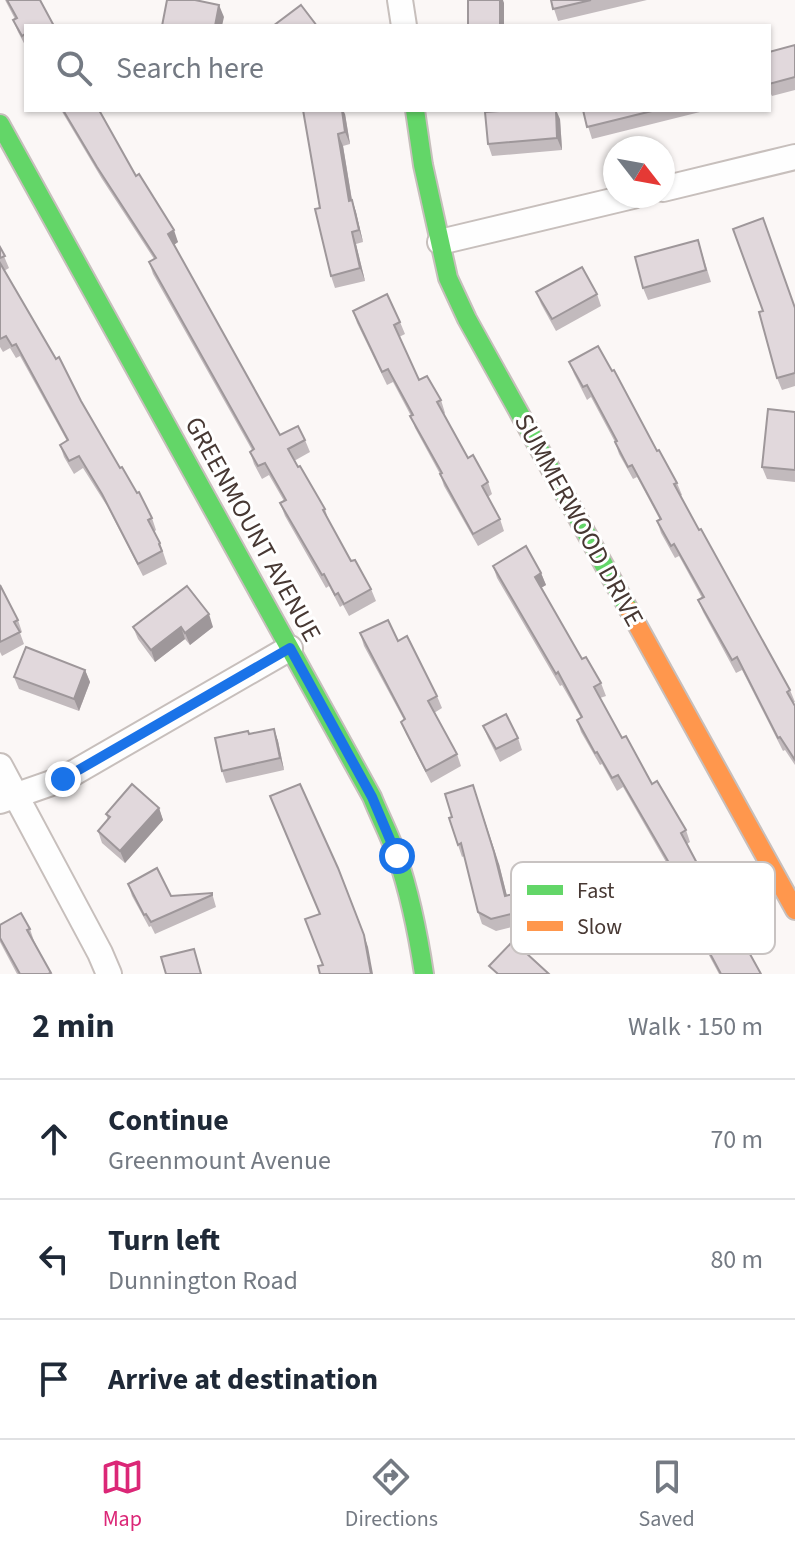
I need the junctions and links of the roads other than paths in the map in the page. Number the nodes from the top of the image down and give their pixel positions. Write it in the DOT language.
graph roads {
  1 [pos="400,0"];
  2 [pos="404,24"];
  3 [pos="415,112"];
  4 [pos="0,124"];
  5 [pos="795,157"];
  6 [pos="675,186"];
  7 [pos="603,203"];
  8 [pos="440,242"];
  9 [pos="290,648"];
  10 [pos="0,766"];
  11 [pos="8,799"];
  12 [pos="768,862"];
  13 [pos="775,874"];
  14 [pos="795,910"];
  15 [pos="109,974"];
  16 [pos="424,974"];
  1 -- 2 [label="street"];
  3 -- 8 [label="street, SUMMERWOOD DRIVE"];
  4 -- 9 [label="street, GREENMOUNT AVENUE"];
  5 -- 6 [label="street"];
  7 -- 8 [label="street"];
  8 -- 12 [label="street, SUMMERWOOD DRIVE"];
  9 -- 11 [label="street"];
  9 -- 16 [label="street, GREENMOUNT AVENUE"];
  10 -- 11 [label="street"];
  11 -- 15 [label="street"];
  13 -- 14 [label="street, SUMMERWOOD DRIVE"];
}
